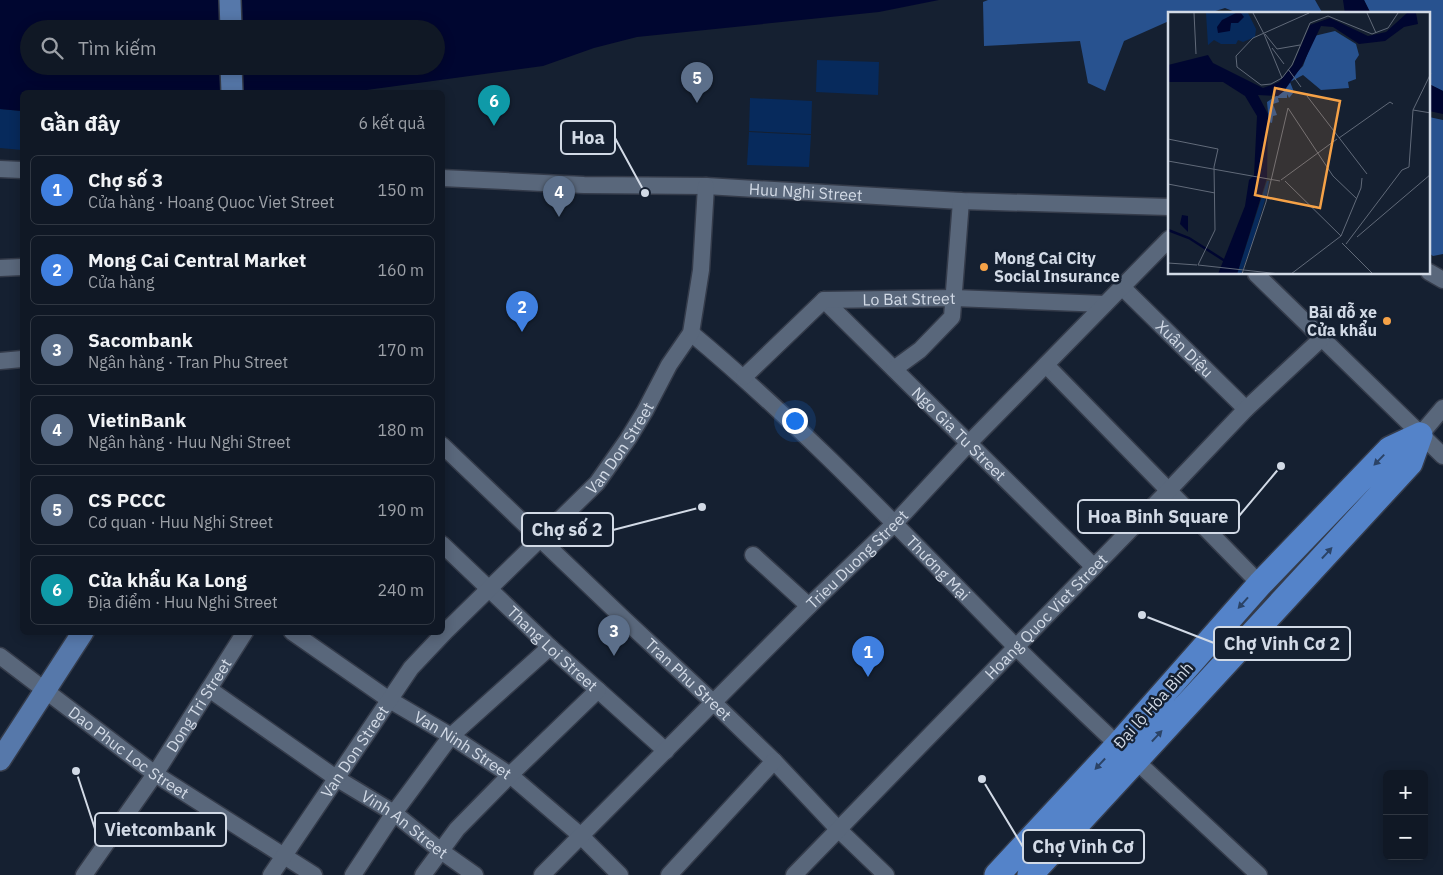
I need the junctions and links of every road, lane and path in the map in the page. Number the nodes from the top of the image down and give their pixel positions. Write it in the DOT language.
graph roads {
  1 [pos="230,0"];
  2 [pos="231,20"];
  3 [pos="231,75"];
  4 [pos="232,90"];
  5 [pos="0,169"];
  6 [pos="20,170"];
  7 [pos="445,178"];
  8 [pos="706,186"];
  9 [pos="961,201"];
  10 [pos="1168,207"];
  11 [pos="1168,240"];
  12 [pos="20,267"];
  13 [pos="0,268"];
  14 [pos="1430,273"];
  15 [pos="1257,275"];
  16 [pos="1443,280"];
  17 [pos="1122,287"];
  18 [pos="954,298"];
  19 [pos="824,300"];
  20 [pos="1105,304"];
  21 [pos="691,333"];
  22 [pos="1322,338"];
  23 [pos="20,359"];
  24 [pos="0,361"];
  25 [pos="1046,365"];
  26 [pos="894,369"];
  27 [pos="744,376"];
  28 [pos="1443,408"];
  29 [pos="1246,409"];
  30 [pos="1420,435"];
  31 [pos="969,443"];
  32 [pos="445,448"];
  33 [pos="1443,456"];
  34 [pos="1168,491"];
  35 [pos="895,523"];
  36 [pos="541,539"];
  37 [pos="445,547"];
  38 [pos="753,555"];
  39 [pos="1288,555"];
  40 [pos="1094,567"];
  41 [pos="1308,574"];
  42 [pos="1260,584"];
  43 [pos="488,588"];
  44 [pos="809,606"];
  45 [pos="445,629"];
  46 [pos="81,635"];
  47 [pos="243,635"];
  48 [pos="296,635"];
  49 [pos="440,635"];
  50 [pos="550,647"];
  51 [pos="1016,647"];
  52 [pos="0,656"];
  53 [pos="209,689"];
  54 [pos="598,690"];
  55 [pos="45,692"];
  56 [pos="388,699"];
  57 [pos="714,703"];
  58 [pos="451,736"];
  59 [pos="666,751"];
  60 [pos="1126,752"];
  61 [pos="0,760"];
  62 [pos="774,762"];
  63 [pos="155,774"];
  64 [pos="510,775"];
  65 [pos="336,778"];
  66 [pos="394,813"];
  67 [pos="838,829"];
  68 [pos="580,835"];
  69 [pos="441,851"];
  70 [pos="284,855"];
  71 [pos="84,875"];
  72 [pos="271,875"];
  73 [pos="314,875"];
  74 [pos="354,875"];
  75 [pos="423,875"];
  76 [pos="475,875"];
  77 [pos="542,875"];
  78 [pos="620,875"];
  79 [pos="669,875"];
  80 [pos="794,875"];
  81 [pos="886,875"];
  82 [pos="997,875"];
  83 [pos="1030,875"];
  84 [pos="1259,875"];
  1 -- 2 [label="main road"];
  3 -- 4 [label="main road"];
  5 -- 6 [label="street"];
  7 -- 8 [label="street, Huu Nghi Street"];
  8 -- 9 [label="street, Huu Nghi Street"];
  8 -- 21 [label="street, Van Don Street"];
  9 -- 10 [label="street, Huu Nghi Street"];
  9 -- 18 [label="street"];
  11 -- 17 [label="street, Trieu Duong Street"];
  12 -- 13 [label="street"];
  14 -- 16 [label="street"];
  15 -- 22 [label="street"];
  17 -- 20 [label="street, Trieu Duong Street"];
  17 -- 29 [label="street, Xuân Diệu"];
  18 -- 19 [label="street, Lo Bat Street"];
  18 -- 20 [label="street, Lo Bat Street"];
  18 -- 26 [label="street"];
  19 -- 26 [label="street, Ngo Gia Tu Street"];
  19 -- 27 [label="street"];
  20 -- 25 [label="street, Trieu Duong Street"];
  21 -- 27 [label="street, Thương Mại"];
  21 -- 36 [label="street, Van Don Street"];
  22 -- 29 [label="street, Hoang Quoc Viet Street"];
  22 -- 30 [label="street"];
  23 -- 24 [label="street"];
  25 -- 31 [label="street, Trieu Duong Street"];
  25 -- 34 [label="street"];
  26 -- 31 [label="street, Ngo Gia Tu Street"];
  27 -- 35 [label="street, Thương Mại"];
  28 -- 30 [label="street, Đại lộ Hòa Bình"];
  29 -- 34 [label="street, Hoang Quoc Viet Street"];
  30 -- 33 [label="street"];
  30 -- 39 [label="highway, Đại lộ Hòa Bình, one-way"];
  41 -- 30 [label="highway, Đại lộ Hòa Bình, one-way"];
  31 -- 35 [label="street, Trieu Duong Street"];
  31 -- 40 [label="street, Ngo Gia Tu Street"];
  32 -- 36 [label="street, Tran Phu Street"];
  34 -- 40 [label="street, Hoang Quoc Viet Street"];
  34 -- 42 [label="street"];
  35 -- 44 [label="street, Trieu Duong Street"];
  35 -- 51 [label="street, Thương Mại"];
  36 -- 43 [label="street, Van Don Street"];
  36 -- 57 [label="street, Tran Phu Street"];
  37 -- 43 [label="street, Thang Loi Street"];
  38 -- 44 [label="street"];
  39 -- 41 [label="highway"];
  39 -- 42 [label="highway, Đại lộ Hòa Bình"];
  40 -- 51 [label="street, Hoang Quoc Viet Street"];
  60 -- 41 [label="highway, Đại lộ Hòa Bình, one-way"];
  42 -- 60 [label="highway, Đại lộ Hòa Bình, one-way"];
  43 -- 45 [label="street, Van Don Street"];
  43 -- 50 [label="street, Thang Loi Street"];
  44 -- 57 [label="street, Trieu Duong Street"];
  46 -- 55 [label="main road"];
  47 -- 53 [label="street, Dong Tri Street"];
  48 -- 56 [label="street, Van Ninh Street"];
  49 -- 56 [label="street, Van Don Street"];
  50 -- 54 [label="street, Thang Loi Street"];
  50 -- 58 [label="street"];
  51 -- 60 [label="street, Thương Mại"];
  51 -- 67 [label="street, Hoang Quoc Viet Street"];
  52 -- 55 [label="street, Dao Phuc Loc Street"];
  53 -- 63 [label="street, Dong Tri Street"];
  53 -- 65 [label="street, Vinh An Street"];
  54 -- 59 [label="street, Thang Loi Street"];
  54 -- 64 [label="street"];
  55 -- 61 [label="main road"];
  55 -- 63 [label="street, Dao Phuc Loc Street"];
  56 -- 58 [label="street, Van Ninh Street"];
  56 -- 65 [label="street, Van Don Street"];
  57 -- 59 [label="street, Trieu Duong Street"];
  57 -- 62 [label="street, Tran Phu Street"];
  58 -- 64 [label="street, Van Ninh Street"];
  58 -- 66 [label="street"];
  59 -- 68 [label="street, Trieu Duong Street"];
  60 -- 82 [label="highway, Đại lộ Hòa Bình, one-way"];
  60 -- 83 [label="highway, Đại lộ Hòa Bình"];
  60 -- 84 [label="street, Thương Mại"];
  62 -- 67 [label="street, Tran Phu Street"];
  62 -- 79 [label="street"];
  63 -- 70 [label="street, Dao Phuc Loc Street"];
  63 -- 71 [label="street, Dong Tri Street"];
  64 -- 68 [label="street, Van Ninh Street"];
  64 -- 69 [label="street"];
  65 -- 66 [label="street, Vinh An Street"];
  65 -- 70 [label="street, Van Don Street"];
  66 -- 69 [label="street, Vinh An Street"];
  66 -- 74 [label="street"];
  67 -- 80 [label="street, Hoang Quoc Viet Street"];
  67 -- 81 [label="street, Tran Phu Street"];
  68 -- 77 [label="street, Trieu Duong Street"];
  68 -- 78 [label="street, Van Ninh Street"];
  69 -- 75 [label="street"];
  69 -- 76 [label="street, Vinh An Street"];
  70 -- 72 [label="street, Van Don Street"];
  70 -- 73 [label="street, Dao Phuc Loc Street"];
}
